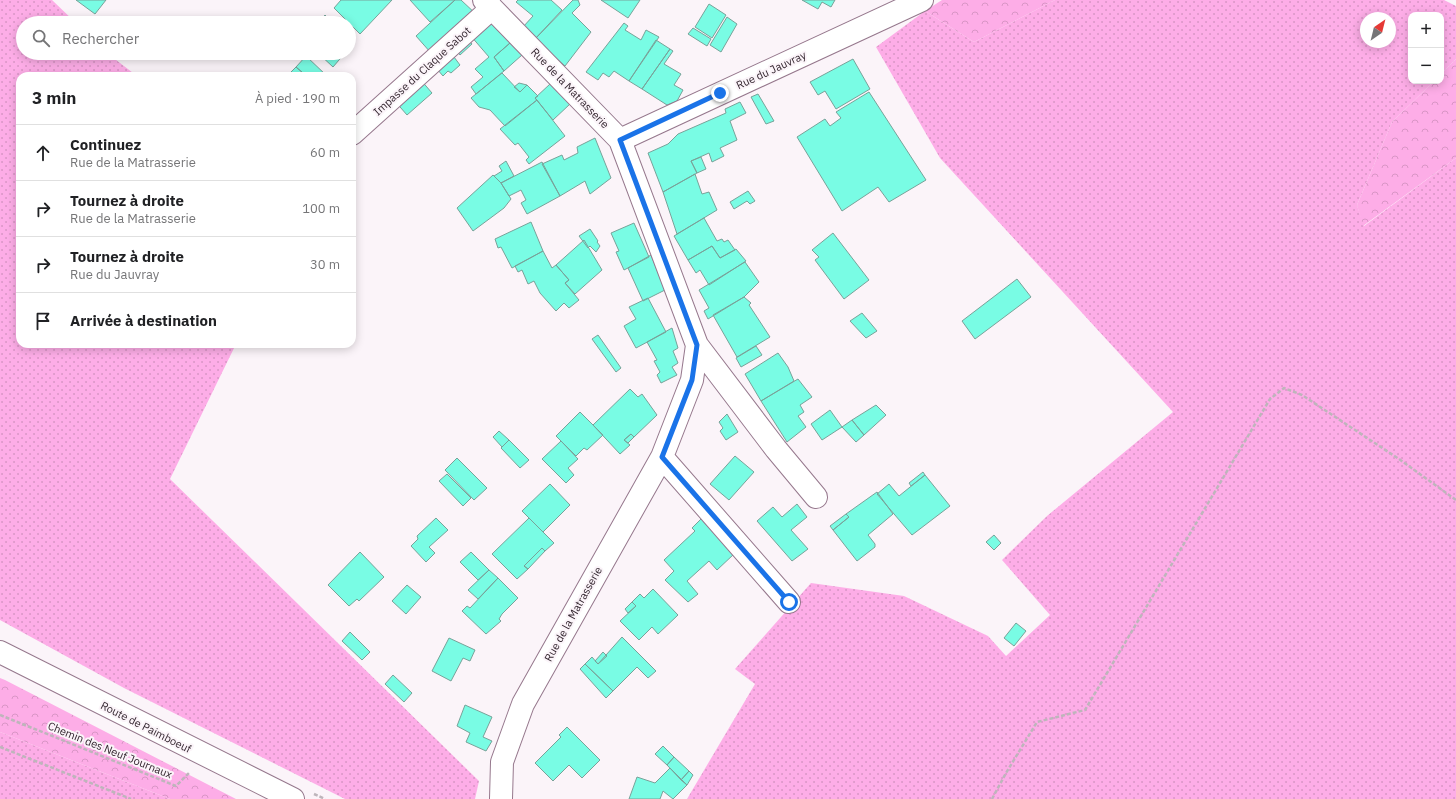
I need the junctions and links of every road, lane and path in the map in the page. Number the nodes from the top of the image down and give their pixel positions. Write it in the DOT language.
graph roads {
  1 [pos="922,0"];
  2 [pos="488,4"];
  3 [pos="356,130"];
  4 [pos="620,140"];
  5 [pos="697,345"];
  6 [pos="662,457"];
  7 [pos="816,497"];
  8 [pos="1456,500"];
  9 [pos="789,602"];
  10 [pos="0,652"];
  11 [pos="0,715"];
  12 [pos="0,747"];
  13 [pos="204,756"];
  14 [pos="501,776"];
  15 [pos="131,799"];
  16 [pos="293,799"];
  17 [pos="495,799"];
  18 [pos="501,799"];
  19 [pos="992,799"];
  1 -- 4 [label="street, Rue du Jauvray"];
  2 -- 3 [label="street, Impasse du Claque Sabot"];
  2 -- 4 [label="street, Rue de la Matrasserie"];
  4 -- 5 [label="street, Rue de la Matrasserie"];
  5 -- 6 [label="street, Rue de la Matrasserie"];
  5 -- 7 [label="street, Rue de la Matrasserie"];
  6 -- 9 [label="street"];
  6 -- 14 [label="street, Rue de la Matrasserie"];
  8 -- 19 [label="path"];
  10 -- 13 [label="street, Route de Paimboeuf"];
  11 -- 13 [label="path, Chemin des Neuf Journaux"];
  12 -- 15 [label="path"];
  13 -- 16 [label="street, Route de Paimboeuf"];
  14 -- 17 [label="street, Rue de la Matrasserie"];
  14 -- 18 [label="street, Rue de la Matrasserie"];
}
